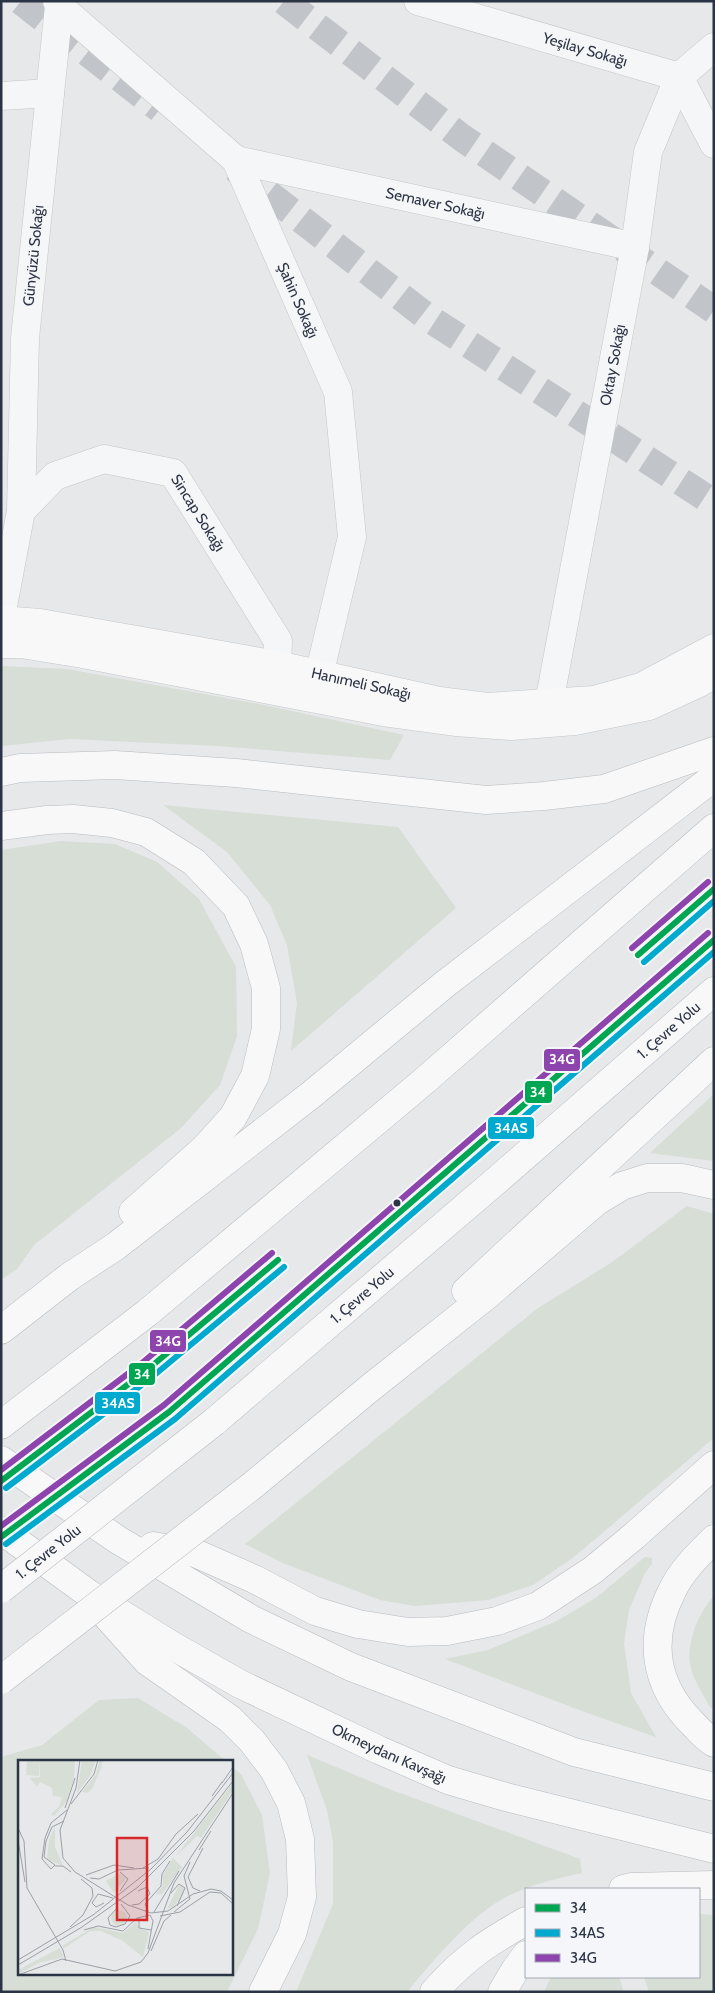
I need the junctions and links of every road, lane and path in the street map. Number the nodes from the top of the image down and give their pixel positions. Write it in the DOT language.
graph roads {
  1 [pos="418,1"];
  2 [pos="58,4"];
  3 [pos="714,47"];
  4 [pos="679,77"];
  5 [pos="50,93"];
  6 [pos="1,96"];
  7 [pos="714,144"];
  8 [pos="236,160"];
  9 [pos="635,247"];
  10 [pos="22,511"];
  11 [pos="1,619"];
  12 [pos="1,644"];
  13 [pos="714,648"];
  14 [pos="714,674"];
  15 [pos="319,675"];
  16 [pos="274,678"];
  17 [pos="549,713"];
  18 [pos="714,751"];
  19 [pos="1,772"];
  20 [pos="714,777"];
  21 [pos="1,826"];
  22 [pos="714,828"];
  23 [pos="714,991"];
  24 [pos="714,1061"];
  25 [pos="714,1185"];
  26 [pos="70,1277"];
  27 [pos="1,1330"];
  28 [pos="370,1388"];
  29 [pos="1,1425"];
  30 [pos="1,1460"];
  31 [pos="714,1465"];
  32 [pos="1,1530"];
  33 [pos="714,1539"];
  34 [pos="118,1540"];
  35 [pos="1,1588"];
  36 [pos="89,1594"];
  37 [pos="1,1680"];
  38 [pos="714,1743"];
  39 [pos="714,1787"];
  40 [pos="714,1849"];
  41 [pos="714,1885"];
  42 [pos="627,1888"];
  43 [pos="525,1922"];
  44 [pos="525,1956"];
  45 [pos="263,1992"];
  46 [pos="434,1992"];
  47 [pos="502,1992"];
  1 -- 4 [label="street, Yeşilay Sokağı"];
  2 -- 5 [label="street, Günyüzü Sokağı"];
  2 -- 8 [label="street, Şahin Sokağı"];
  3 -- 4 [label="street, Oktay Sokağı"];
  4 -- 7 [label="street"];
  4 -- 9 [label="street, Oktay Sokağı"];
  5 -- 6 [label="street"];
  5 -- 10 [label="street, Günyüzü Sokağı"];
  8 -- 9 [label="street, Semaver Sokağı"];
  8 -- 15 [label="street, Şahin Sokağı"];
  9 -- 17 [label="street, Oktay Sokağı"];
  10 -- 11 [label="street"];
  10 -- 16 [label="street, Sincap Sokağı"];
  11 -- 16 [label="main road, Hanımeli Sokağı"];
  12 -- 16 [label="main road, Hanımeli Sokağı"];
  13 -- 17 [label="main road, Hanımeli Sokağı"];
  14 -- 17 [label="main road, Hanımeli Sokağı"];
  15 -- 16 [label="main road, Hanımeli Sokağı"];
  15 -- 17 [label="main road, Hanımeli Sokağı"];
  16 -- 17 [label="main road, Hanımeli Sokağı"];
  18 -- 19 [label="main road"];
  20 -- 26 [label="main road"];
  21 -- 26 [label="main road"];
  22 -- 29 [label="main road"];
  23 -- 35 [label="main road, 1. Çevre Yolu, bridge"];
  24 -- 28 [label="main road"];
  25 -- 28 [label="main road"];
  26 -- 27 [label="main road"];
  28 -- 37 [label="main road, bridge"];
  30 -- 34 [label="main road"];
  31 -- 34 [label="main road"];
  32 -- 36 [label="main road"];
  33 -- 38 [label="main road"];
  34 -- 39 [label="main road"];
  36 -- 40 [label="main road, Okmeydanı Kavşağı"];
  36 -- 45 [label="main road"];
  41 -- 42 [label="main road"];
  43 -- 46 [label="main road"];
  44 -- 47 [label="main road"];
}
